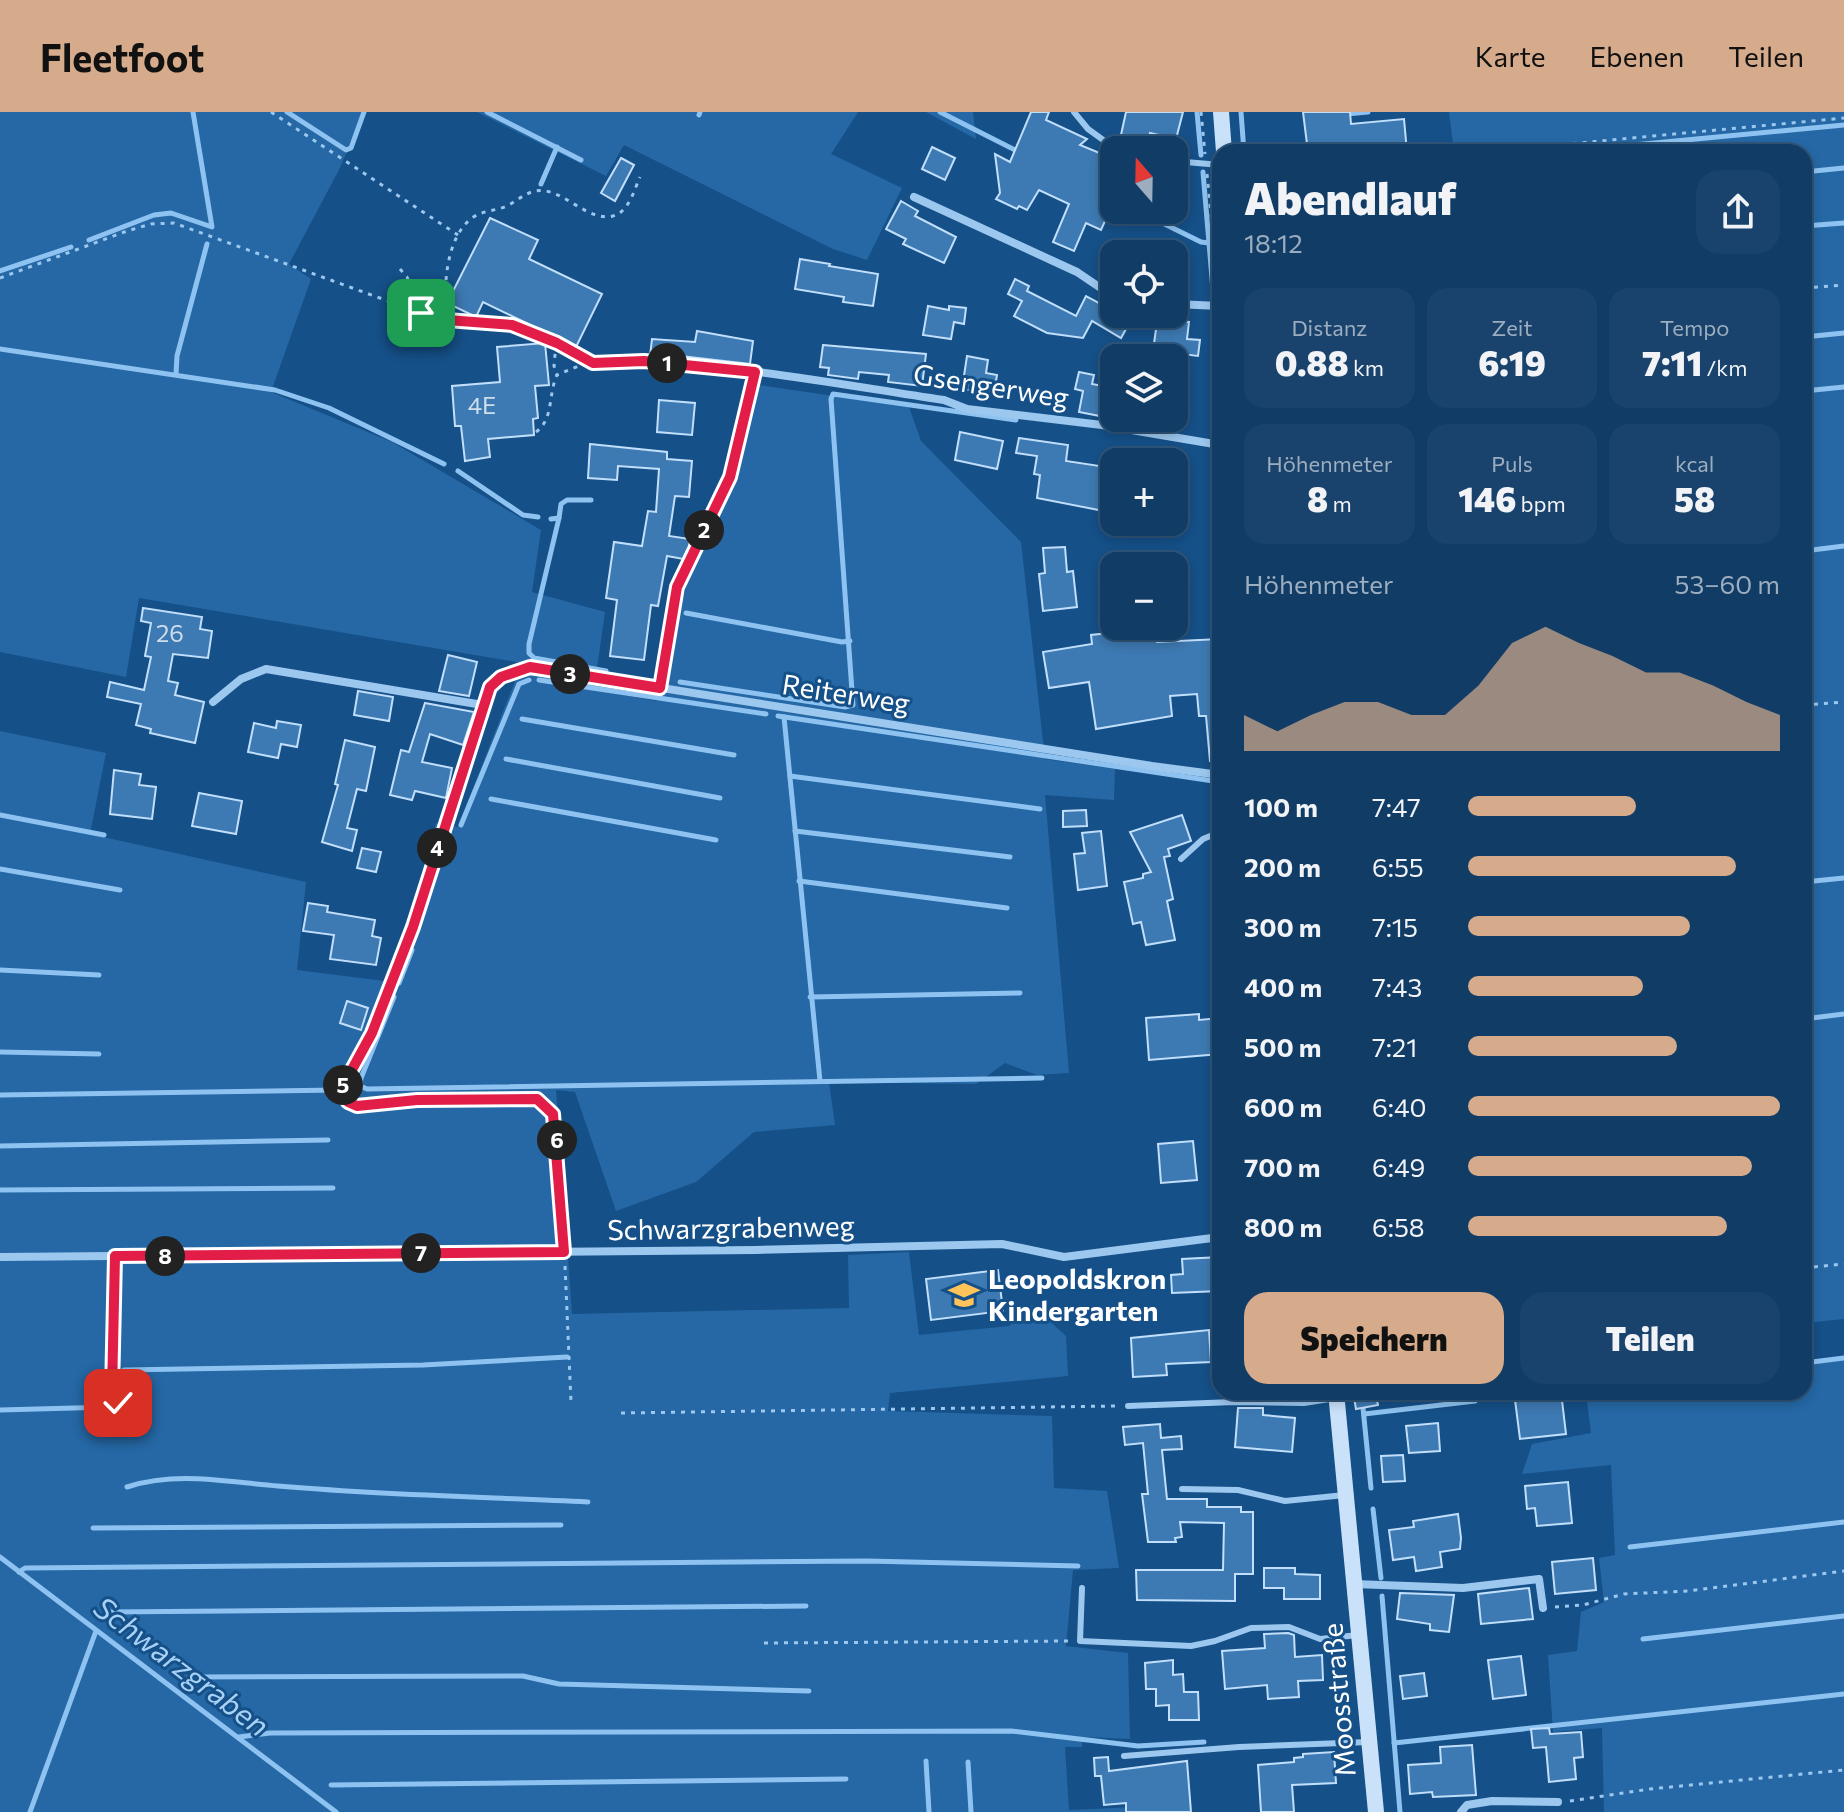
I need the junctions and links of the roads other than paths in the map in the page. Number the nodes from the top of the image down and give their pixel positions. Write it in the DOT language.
graph roads {
  1 [pos="1074,112"];
  2 [pos="1221,112"];
  3 [pos="1100,138"];
  4 [pos="1223,144"];
  5 [pos="1188,163"];
  6 [pos="1212,165"];
  7 [pos="914,197"];
  8 [pos="1100,288"];
  9 [pos="1188,304"];
  10 [pos="1212,304"];
  11 [pos="593,363"];
  12 [pos="755,372"];
  13 [pos="1212,444"];
  14 [pos="660,688"];
  15 [pos="213,702"];
  16 [pos="483,705"];
  17 [pos="1212,774"];
  18 [pos="1212,835"];
  19 [pos="1181,859"];
  20 [pos="413,927"];
  21 [pos="1212,1238"];
  22 [pos="0,1257"];
  23 [pos="1316,1400"];
  24 [pos="1336,1400"];
  25 [pos="1128,1406"];
  26 [pos="1182,1489"];
  27 [pos="1346,1495"];
  28 [pos="1354,1584"];
  29 [pos="1082,1588"];
  30 [pos="1543,1608"];
  31 [pos="1359,1635"];
  32 [pos="1369,1742"];
  33 [pos="1124,1756"];
  34 [pos="1558,1802"];
  35 [pos="1376,1812"];
  36 [pos="1461,1812"];
  1 -- 3 [label="lane"];
  2 -- 4 [label="street"];
  5 -- 6 [label="lane"];
  7 -- 8 [label="street"];
  9 -- 10 [label="street"];
  11 -- 12 [label="street, Gsengerweg"];
  12 -- 13 [label="street, Gsengerweg"];
  12 -- 14 [label="street"];
  14 -- 16 [label="street, Reiterweg"];
  14 -- 17 [label="street, Reiterweg"];
  15 -- 16 [label="street"];
  16 -- 20 [label="street, Reiterweg"];
  18 -- 19 [label="lane"];
  21 -- 22 [label="street, Schwarzgrabenweg"];
  23 -- 25 [label="lane"];
  24 -- 27 [label="street, Moosstraße"];
  26 -- 27 [label="lane"];
  27 -- 28 [label="street, Moosstraße"];
  28 -- 30 [label="street, Moosstraße"];
  28 -- 31 [label="street, Moosstraße"];
  29 -- 31 [label="lane"];
  31 -- 32 [label="street, Moosstraße"];
  32 -- 33 [label="lane"];
  32 -- 35 [label="street, Moosstraße"];
  34 -- 36 [label="street"];
}
